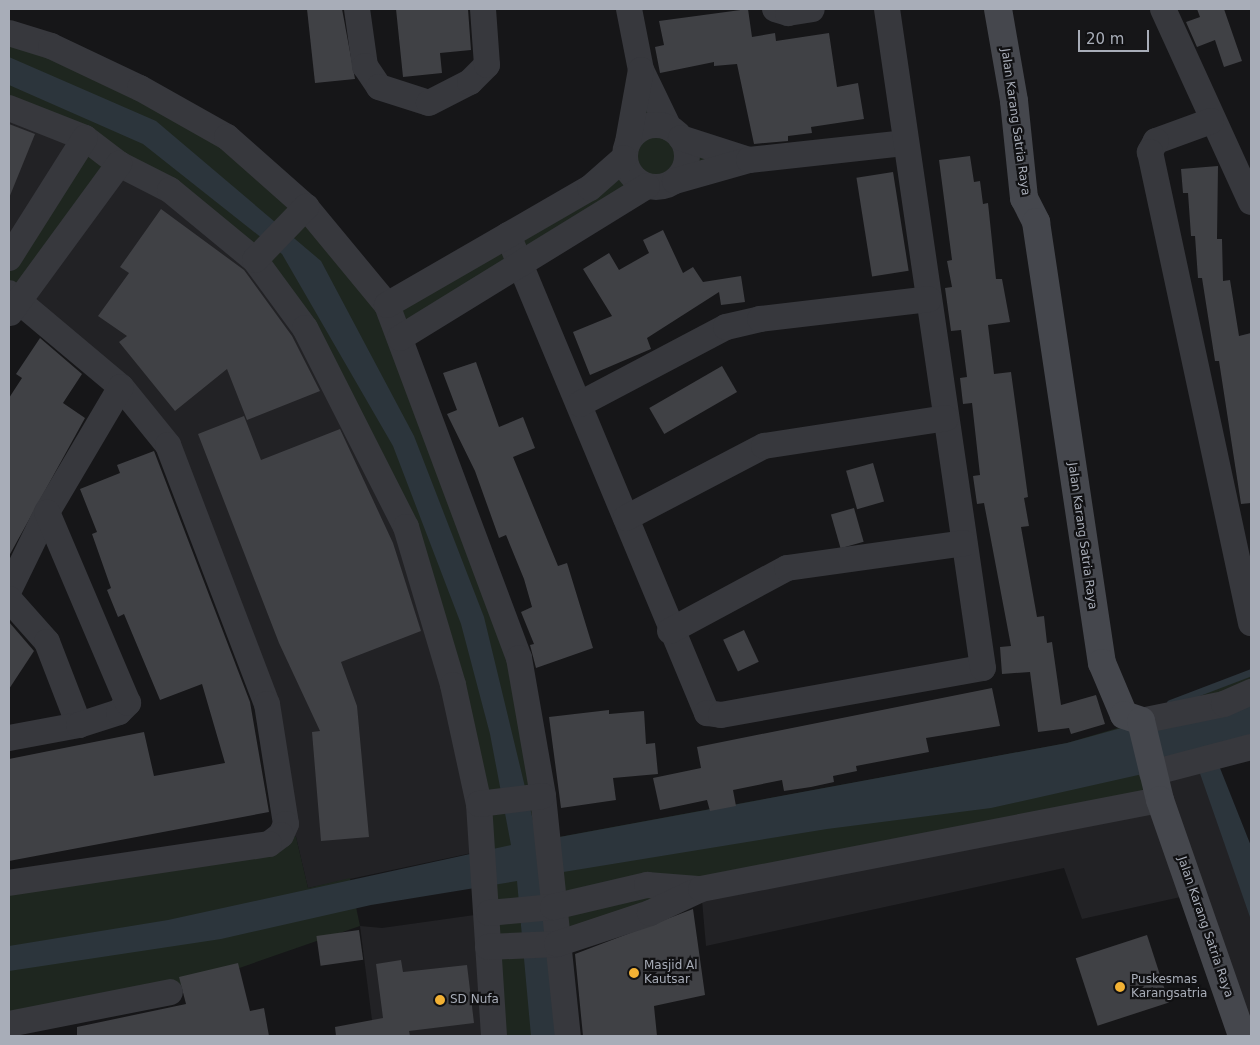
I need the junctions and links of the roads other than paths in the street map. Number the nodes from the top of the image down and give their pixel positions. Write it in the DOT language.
graph roads {
  1 [pos="357,9"];
  2 [pos="483,9"];
  3 [pos="629,9"];
  4 [pos="775,9"];
  5 [pos="812,9"];
  6 [pos="887,9"];
  7 [pos="998,9"];
  8 [pos="1163,9"];
  9 [pos="9,33"];
  10 [pos="641,70"];
  11 [pos="9,108"];
  12 [pos="1211,121"];
  13 [pos="675,133"];
  14 [pos="85,138"];
  15 [pos="906,143"];
  16 [pos="626,150"];
  17 [pos="749,160"];
  18 [pos="119,164"];
  19 [pos="674,181"];
  20 [pos="647,186"];
  21 [pos="1251,202"];
  22 [pos="298,216"];
  23 [pos="508,235"];
  24 [pos="259,254"];
  25 [pos="9,258"];
  26 [pos="520,267"];
  27 [pos="929,299"];
  28 [pos="12,302"];
  29 [pos="387,305"];
  30 [pos="400,338"];
  31 [pos="121,387"];
  32 [pos="580,404"];
  33 [pos="946,418"];
  34 [pos="47,512"];
  35 [pos="626,518"];
  36 [pos="964,544"];
  37 [pos="1248,582"];
  38 [pos="9,590"];
  39 [pos="9,599"];
  40 [pos="1251,623"];
  41 [pos="670,631"];
  42 [pos="1251,692"];
  43 [pos="1140,721"];
  44 [pos="79,725"];
  45 [pos="9,738"];
  46 [pos="1251,747"];
  47 [pos="1152,773"];
  48 [pos="537,796"];
  49 [pos="1160,800"];
  50 [pos="479,804"];
  51 [pos="9,883"];
  52 [pos="700,889"];
  53 [pos="547,908"];
  54 [pos="499,913"];
  55 [pos="552,944"];
  56 [pos="499,947"];
  57 [pos="170,992"];
  58 [pos="9,1024"];
  59 [pos="494,1036"];
  60 [pos="568,1036"];
  61 [pos="1242,1036"];
  1 -- 2 [label="street"];
  3 -- 10 [label="street"];
  4 -- 5 [label="street"];
  6 -- 15 [label="street"];
  7 -- 43 [label="street, Jalan Karang Satria Raya"];
  8 -- 12 [label="street"];
  9 -- 22 [label="street"];
  10 -- 13 [label="street"];
  10 -- 16 [label="street"];
  11 -- 14 [label="street"];
  12 -- 21 [label="street"];
  12 -- 37 [label="street"];
  13 -- 16 [label="street"];
  13 -- 17 [label="street"];
  13 -- 19 [label="street"];
  14 -- 18 [label="street"];
  14 -- 25 [label="street"];
  15 -- 17 [label="street"];
  15 -- 27 [label="street"];
  16 -- 20 [label="street"];
  16 -- 23 [label="street"];
  17 -- 19 [label="street"];
  18 -- 24 [label="street"];
  18 -- 28 [label="street"];
  19 -- 20 [label="street"];
  20 -- 26 [label="street"];
  22 -- 24 [label="street"];
  22 -- 29 [label="street"];
  23 -- 26 [label="street"];
  23 -- 29 [label="street"];
  24 -- 50 [label="street"];
  26 -- 30 [label="street"];
  26 -- 32 [label="street"];
  27 -- 32 [label="street"];
  27 -- 33 [label="street"];
  28 -- 31 [label="street"];
  29 -- 30 [label="street"];
  30 -- 48 [label="street"];
  31 -- 34 [label="street"];
  31 -- 51 [label="street"];
  32 -- 35 [label="street"];
  33 -- 35 [label="street"];
  33 -- 36 [label="street"];
  34 -- 38 [label="street"];
  34 -- 44 [label="street"];
  35 -- 41 [label="street"];
  36 -- 41 [label="street"];
  36 -- 41 [label="street"];
  37 -- 40 [label="street"];
  39 -- 44 [label="street"];
  42 -- 43 [label="street"];
  43 -- 47 [label="street, Jalan Karang Satria Raya"];
  44 -- 45 [label="street"];
  46 -- 47 [label="street"];
  47 -- 49 [label="street, Jalan Karang Satria Raya"];
  48 -- 50 [label="street"];
  48 -- 53 [label="street"];
  49 -- 52 [label="street"];
  49 -- 61 [label="street, Jalan Karang Satria Raya"];
  50 -- 54 [label="street"];
  52 -- 53 [label="street"];
  52 -- 55 [label="street"];
  53 -- 54 [label="street"];
  53 -- 55 [label="street"];
  54 -- 56 [label="street"];
  55 -- 56 [label="street"];
  55 -- 60 [label="street"];
  56 -- 59 [label="street"];
  57 -- 58 [label="street"];
}
